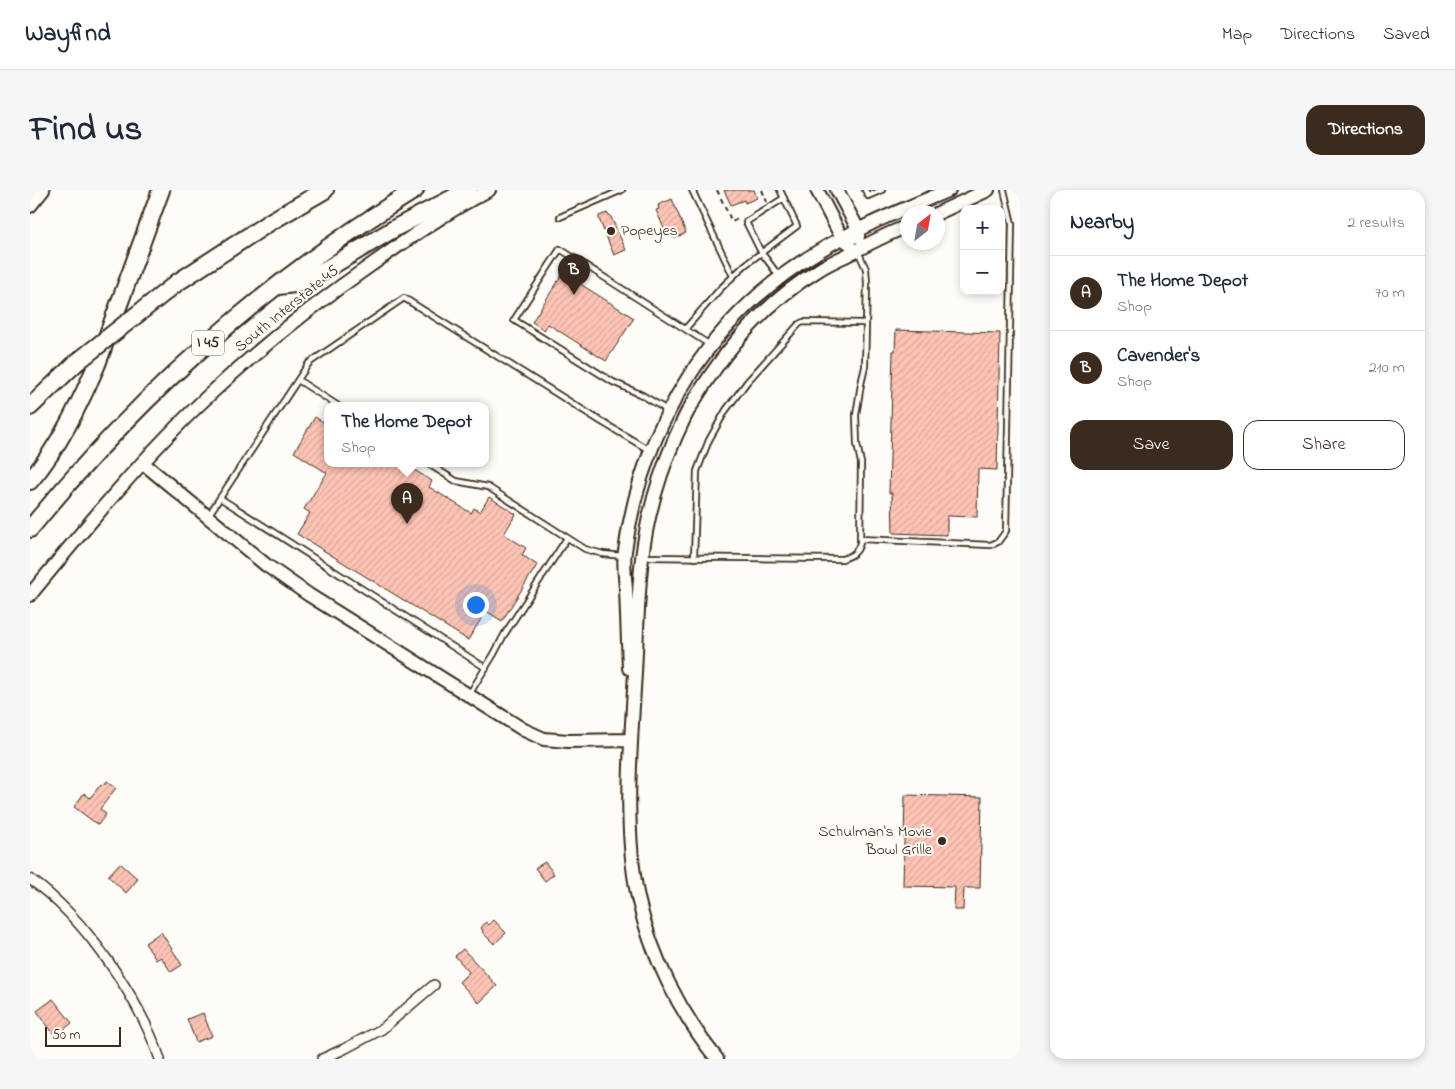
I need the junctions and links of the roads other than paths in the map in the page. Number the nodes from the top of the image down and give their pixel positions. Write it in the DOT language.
graph roads {
  1 [pos="43,190"];
  2 [pos="161,190"];
  3 [pos="325,190"];
  4 [pos="415,190"];
  5 [pos="468,190"];
  6 [pos="489,190"];
  7 [pos="622,190"];
  8 [pos="692,190"];
  9 [pos="780,190"];
  10 [pos="817,190"];
  11 [pos="838,190"];
  12 [pos="865,190"];
  13 [pos="882,190"];
  14 [pos="988,190"];
  15 [pos="1004,190"];
  16 [pos="945,191"];
  17 [pos="784,198"];
  18 [pos="30,206"];
  19 [pos="945,210"];
  20 [pos="560,217"];
  21 [pos="858,229"];
  22 [pos="900,229"];
  23 [pos="842,238"];
  24 [pos="858,250"];
  25 [pos="761,252"];
  26 [pos="733,276"];
  27 [pos="780,277"];
  28 [pos="276,287"];
  29 [pos="866,323"];
  30 [pos="686,328"];
  31 [pos="711,346"];
  32 [pos="724,357"];
  33 [pos="298,380"];
  34 [pos="332,402"];
  35 [pos="30,407"];
  36 [pos="669,411"];
  37 [pos="650,451"];
  38 [pos="143,462"];
  39 [pos="433,467"];
  40 [pos="30,482"];
  41 [pos="220,498"];
  42 [pos="207,517"];
  43 [pos="30,529"];
  44 [pos="567,538"];
  45 [pos="861,539"];
  46 [pos="624,557"];
  47 [pos="642,557"];
  48 [pos="694,558"];
  49 [pos="30,595"];
  50 [pos="486,668"];
  51 [pos="469,696"];
  52 [pos="631,740"];
  53 [pos="30,879"];
  54 [pos="434,985"];
  55 [pos="160,1059"];
  56 [pos="322,1059"];
  57 [pos="717,1059"];
  1 -- 18 [label="street"];
  2 -- 40 [label="highway"];
  3 -- 35 [label="highway, bridge"];
  4 -- 28 [label="highway, I 45"];
  5 -- 28 [label="highway"];
  6 -- 38 [label="street, South Interstate 45"];
  7 -- 20 [label="lane"];
  8 -- 26 [label="lane"];
  9 -- 17 [label="lane"];
  10 -- 23 [label="street"];
  11 -- 21 [label="street"];
  12 -- 13 [label="lane"];
  14 -- 19 [label="street"];
  15 -- 45 [label="lane"];
  16 -- 21 [label="street"];
  17 -- 25 [label="lane"];
  17 -- 25 [label="lane"];
  21 -- 23 [label="street"];
  21 -- 24 [label="street"];
  22 -- 24 [label="street"];
  23 -- 24 [label="street"];
  23 -- 27 [label="street"];
  24 -- 29 [label="lane"];
  24 -- 32 [label="street"];
  25 -- 26 [label="lane"];
  25 -- 27 [label="lane"];
  26 -- 30 [label="lane"];
  27 -- 31 [label="street"];
  28 -- 43 [label="highway, I 45"];
  29 -- 45 [label="lane"];
  29 -- 48 [label="lane"];
  30 -- 31 [label="lane"];
  30 -- 36 [label="lane"];
  31 -- 32 [label="street"];
  31 -- 36 [label="street"];
  32 -- 47 [label="street"];
  33 -- 34 [label="lane"];
  33 -- 37 [label="lane"];
  33 -- 41 [label="lane"];
  36 -- 37 [label="street"];
  37 -- 46 [label="street"];
  38 -- 42 [label="street"];
  38 -- 49 [label="street, South Interstate 45"];
  39 -- 44 [label="lane"];
  41 -- 42 [label="lane"];
  41 -- 50 [label="lane"];
  42 -- 51 [label="street"];
  44 -- 46 [label="lane"];
  44 -- 50 [label="lane"];
  45 -- 48 [label="lane"];
  46 -- 47 [label="street"];
  46 -- 52 [label="street"];
  47 -- 48 [label="lane"];
  47 -- 52 [label="street"];
  50 -- 51 [label="lane"];
  51 -- 52 [label="street"];
  52 -- 57 [label="street"];
  53 -- 55 [label="street"];
  54 -- 56 [label="street"];
}
